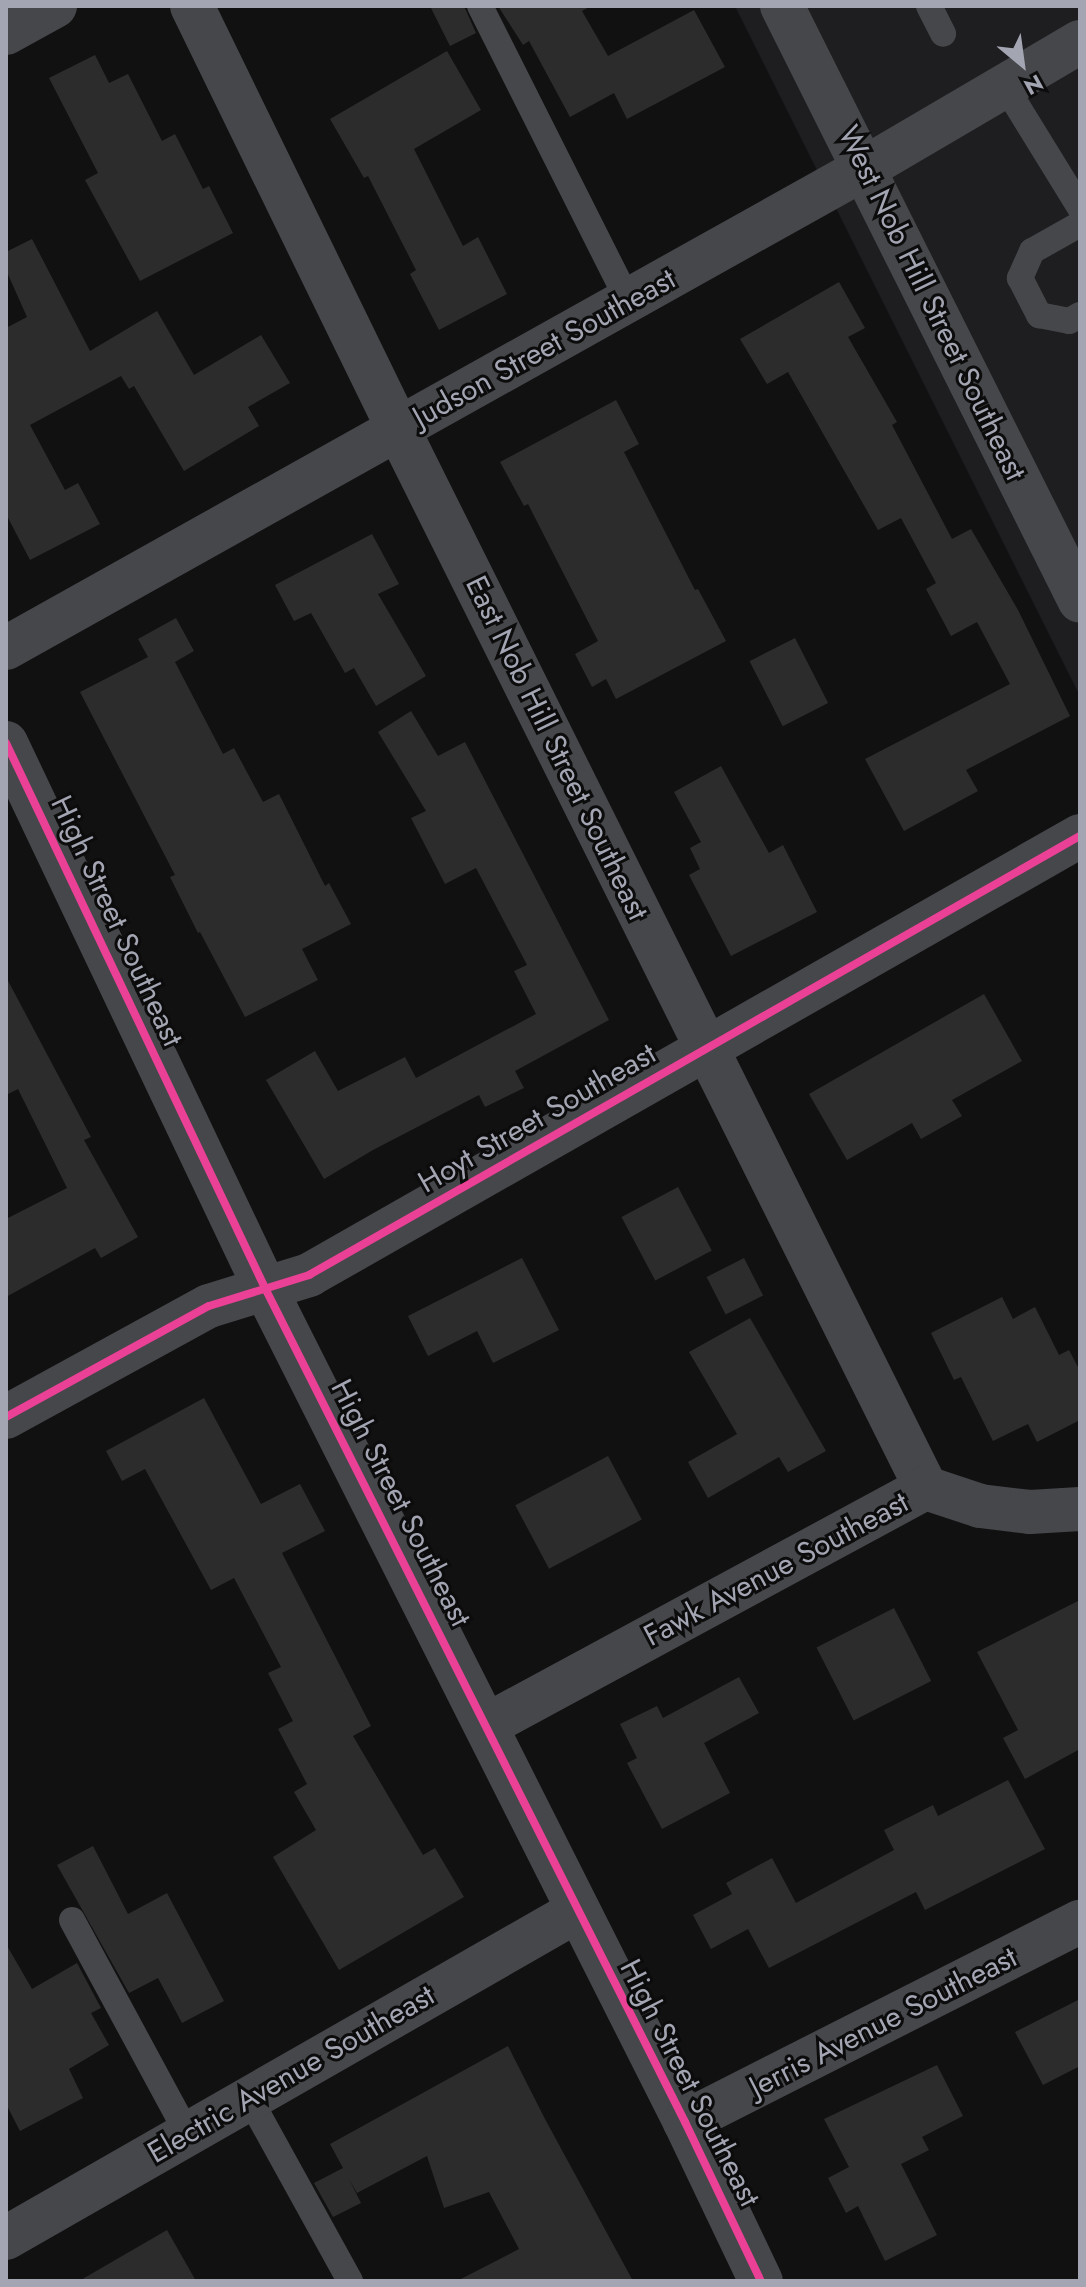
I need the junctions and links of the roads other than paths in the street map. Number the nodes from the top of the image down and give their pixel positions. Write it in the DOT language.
graph roads {
  1 [pos="55,6"];
  2 [pos="192,6"];
  3 [pos="480,6"];
  4 [pos="782,6"];
  5 [pos="929,6"];
  6 [pos="6,33"];
  7 [pos="943,34"];
  8 [pos="1080,42"];
  9 [pos="1005,86"];
  10 [pos="865,168"];
  11 [pos="1080,208"];
  12 [pos="1080,224"];
  13 [pos="628,300"];
  14 [pos="1080,315"];
  15 [pos="398,429"];
  16 [pos="1080,601"];
  17 [pos="6,648"];
  18 [pos="6,743"];
  19 [pos="1080,836"];
  20 [pos="706,1050"];
  21 [pos="266,1290"];
  22 [pos="6,1417"];
  23 [pos="926,1488"];
  24 [pos="1080,1509"];
  25 [pos="487,1725"];
  26 [pos="577,1911"];
  27 [pos="72,1920"];
  28 [pos="1080,1922"];
  29 [pos="248,2096"];
  30 [pos="685,2122"];
  31 [pos="187,2133"];
  32 [pos="6,2238"];
  33 [pos="350,2281"];
  34 [pos="761,2281"];
  1 -- 6 [label="street"];
  2 -- 15 [label="street, East Nob Hill Street Southeast"];
  3 -- 13 [label="lane"];
  4 -- 10 [label="street, West Nob Hill Street Southeast"];
  5 -- 7 [label="lane"];
  8 -- 9 [label="street, Judson Street Southeast"];
  9 -- 10 [label="street, Judson Street Southeast"];
  9 -- 11 [label="lane"];
  10 -- 13 [label="street, Judson Street Southeast"];
  10 -- 16 [label="street, West Nob Hill Street Southeast"];
  12 -- 14 [label="lane"];
  13 -- 15 [label="street, Judson Street Southeast"];
  15 -- 17 [label="street, Judson Street Southeast"];
  15 -- 20 [label="street, East Nob Hill Street Southeast"];
  18 -- 21 [label="street, High Street Southeast"];
  19 -- 20 [label="street, Hoyt Street Southeast"];
  20 -- 21 [label="street, Hoyt Street Southeast"];
  20 -- 23 [label="street, East Nob Hill Street Southeast"];
  21 -- 22 [label="street, Hoyt Street Southeast"];
  21 -- 25 [label="street, High Street Southeast"];
  23 -- 24 [label="street, Fawk Avenue Southeast"];
  23 -- 25 [label="street, Fawk Avenue Southeast"];
  25 -- 26 [label="street, High Street Southeast"];
  26 -- 29 [label="street, Electric Avenue Southeast"];
  26 -- 30 [label="street, High Street Southeast"];
  27 -- 31 [label="lane"];
  28 -- 30 [label="street, Jerris Avenue Southeast"];
  29 -- 31 [label="street, Electric Avenue Southeast"];
  29 -- 33 [label="lane"];
  30 -- 34 [label="street, High Street Southeast"];
  31 -- 32 [label="street, Electric Avenue Southeast"];
}
